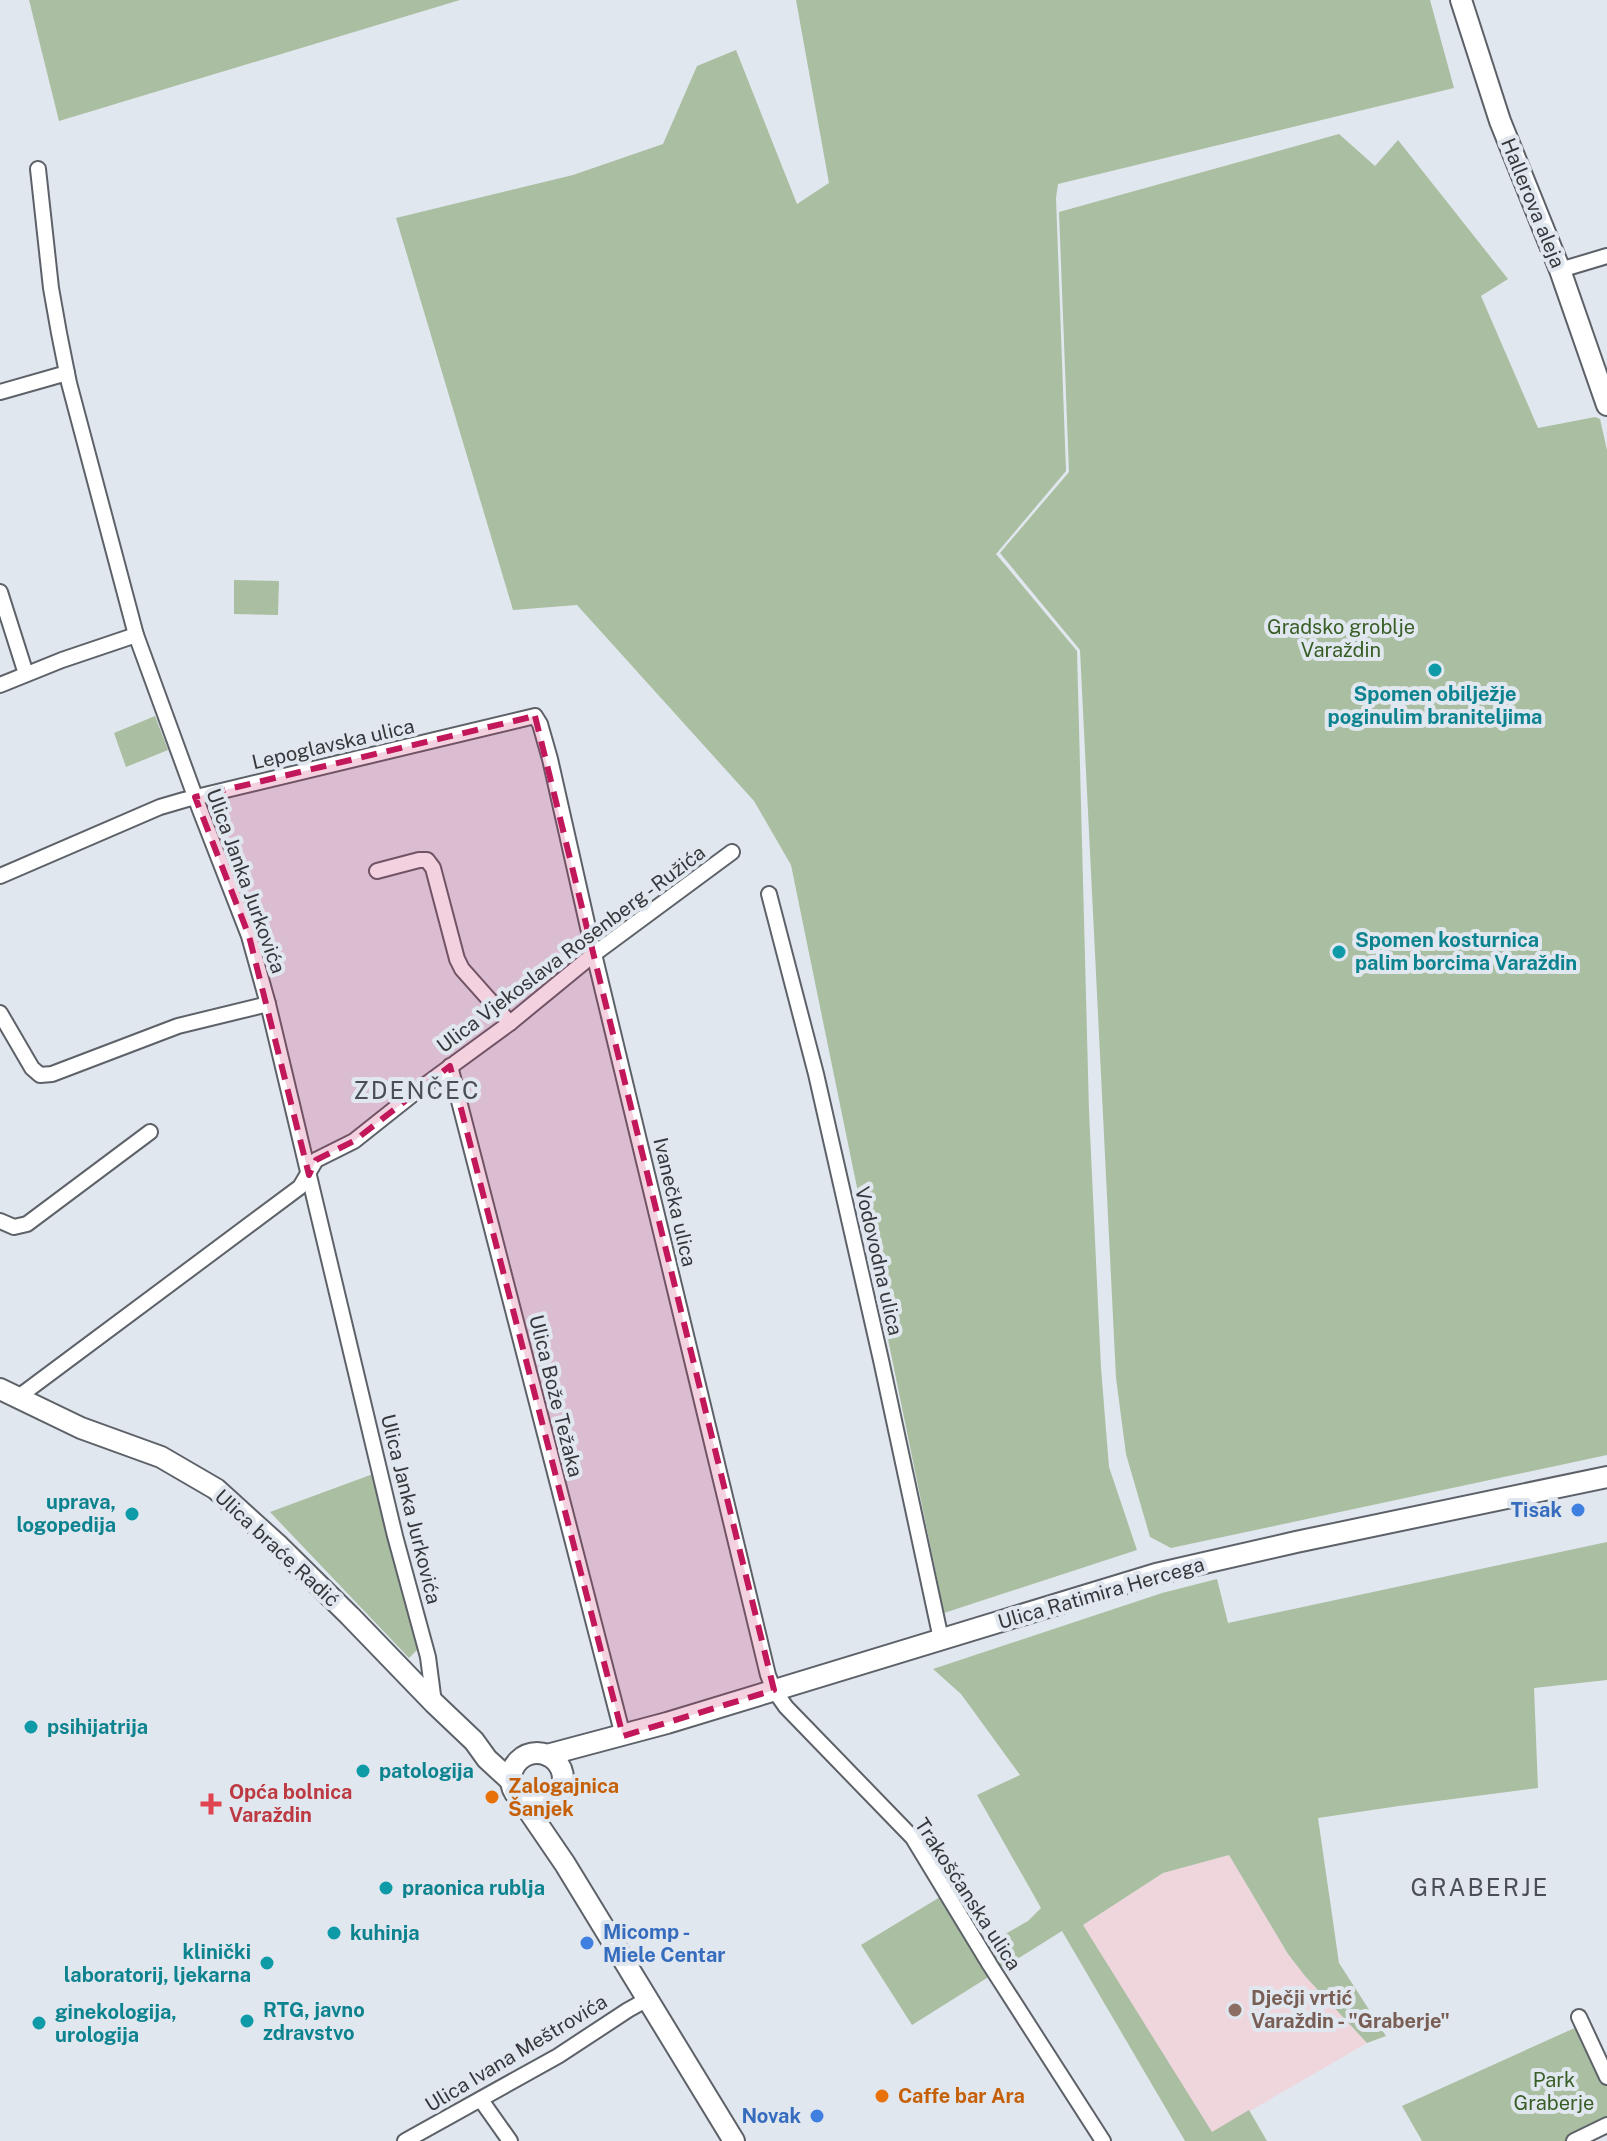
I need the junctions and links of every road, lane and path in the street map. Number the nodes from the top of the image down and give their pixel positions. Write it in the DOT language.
graph roads {
  1 [pos="1461,0"];
  2 [pos="38,169"];
  3 [pos="1607,256"];
  4 [pos="1560,270"];
  5 [pos="67,373"];
  6 [pos="0,392"];
  7 [pos="1607,405"];
  8 [pos="0,592"];
  9 [pos="136,635"];
  10 [pos="26,674"];
  11 [pos="0,685"];
  12 [pos="540,724"];
  13 [pos="195,797"];
  14 [pos="732,852"];
  15 [pos="377,871"];
  16 [pos="0,876"];
  17 [pos="769,894"];
  18 [pos="594,954"];
  19 [pos="268,1004"];
  20 [pos="0,1013"];
  21 [pos="510,1023"];
  22 [pos="450,1066"];
  23 [pos="150,1132"];
  24 [pos="309,1175"];
  25 [pos="0,1221"];
  26 [pos="6,1399"];
  27 [pos="1607,1477"];
  28 [pos="941,1639"];
  29 [pos="774,1690"];
  30 [pos="434,1703"];
  31 [pos="613,1738"];
  32 [pos="474,1741"];
  33 [pos="526,1755"];
  34 [pos="547,1755"];
  35 [pos="511,1781"];
  36 [pos="561,1790"];
  37 [pos="522,1801"];
  38 [pos="565,1864"];
  39 [pos="646,2000"];
  40 [pos="1579,2017"];
  41 [pos="1607,2077"];
  42 [pos="481,2100"];
  43 [pos="1607,2125"];
  44 [pos="405,2141"];
  45 [pos="510,2141"];
  46 [pos="734,2141"];
  47 [pos="1103,2141"];
  48 [pos="1574,2141"];
  1 -- 4 [label="main road, Hallerova aleja"];
  2 -- 5 [label="street, Ulica Janka Jurkovića"];
  3 -- 4 [label="street"];
  4 -- 7 [label="main road, Hallerova aleja"];
  5 -- 6 [label="street"];
  5 -- 9 [label="street, Ulica Janka Jurkovića"];
  8 -- 10 [label="street"];
  9 -- 10 [label="street"];
  9 -- 13 [label="street, Ulica Janka Jurkovića"];
  10 -- 11 [label="street"];
  12 -- 13 [label="street, Lepoglavska ulica"];
  12 -- 18 [label="street, Ivanečka ulica"];
  13 -- 16 [label="street, Lepoglavska ulica"];
  13 -- 19 [label="street, Ulica Janka Jurkovića"];
  14 -- 18 [label="street, Ulica Vjekoslava Rosenberg - Ružića"];
  15 -- 21 [label="street"];
  17 -- 28 [label="street, Vodovodna ulica"];
  18 -- 21 [label="street, Ulica Vjekoslava Rosenberg - Ružića"];
  18 -- 29 [label="street, Ivanečka ulica"];
  19 -- 20 [label="street"];
  19 -- 24 [label="street, Ulica Janka Jurkovića"];
  21 -- 22 [label="street, Ulica Vjekoslava Rosenberg - Ružića"];
  22 -- 24 [label="street, Ulica Vjekoslava Rosenberg - Ružića"];
  22 -- 31 [label="street, Ulica Bože Težaka"];
  23 -- 25 [label="street"];
  24 -- 26 [label="street, Ulica Vjekoslava Rosenberg - Ružića"];
  24 -- 30 [label="street, Ulica Janka Jurkovića"];
  26 -- 30 [label="main road, Ulica braće Radić"];
  27 -- 28 [label="main road, Ulica Ratimira Hercega"];
  28 -- 29 [label="main road, Ulica Ratimira Hercega"];
  29 -- 31 [label="main road, Ulica Ratimira Hercega"];
  29 -- 47 [label="street, Trakošćanska ulica"];
  30 -- 32 [label="main road, Ulica braće Radić"];
  31 -- 34 [label="main road, Ulica Ratimira Hercega"];
  31 -- 36 [label="main road, Ulica Ratimira Hercega"];
  32 -- 33 [label="main road, Ulica braće Radić"];
  32 -- 35 [label="main road, Ulica braće Radić"];
  33 -- 34 [label="main road"];
  33 -- 35 [label="main road"];
  34 -- 36 [label="main road"];
  35 -- 37 [label="main road"];
  36 -- 37 [label="main road"];
  36 -- 38 [label="main road"];
  37 -- 38 [label="main road"];
  38 -- 39 [label="main road"];
  39 -- 42 [label="street, Ulica Ivana Meštrovića"];
  39 -- 46 [label="main road"];
  40 -- 41 [label="street"];
  42 -- 44 [label="street, Ulica Ivana Meštrovića"];
  42 -- 45 [label="street"];
  43 -- 48 [label="street"];
}
